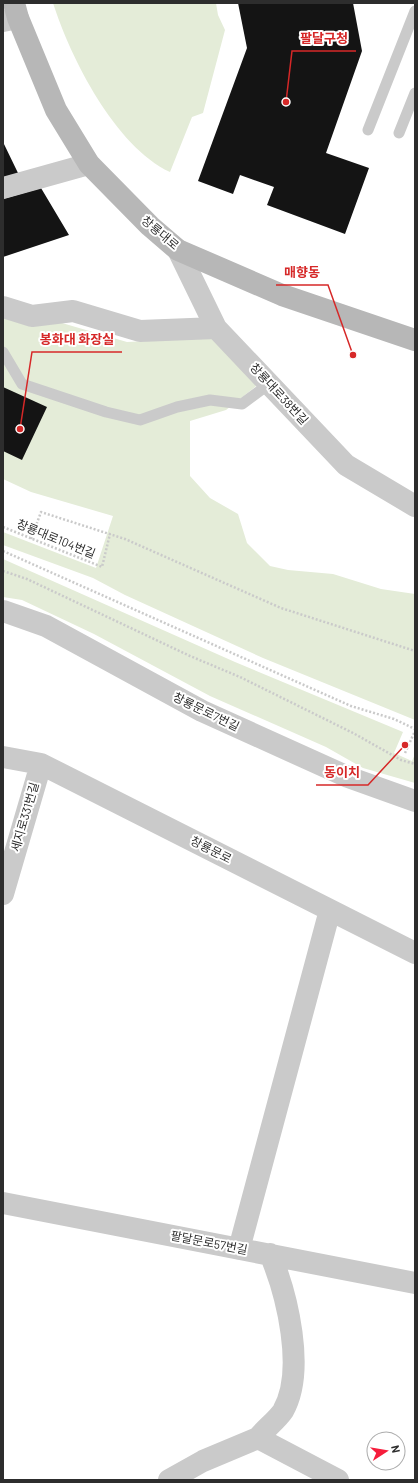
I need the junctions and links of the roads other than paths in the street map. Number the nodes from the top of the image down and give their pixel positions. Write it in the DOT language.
graph roads {
  1 [pos="415,11"];
  2 [pos="12,14"];
  3 [pos="415,93"];
  4 [pos="368,130"];
  5 [pos="400,133"];
  6 [pos="89,164"];
  7 [pos="3,188"];
  8 [pos="178,250"];
  9 [pos="3,307"];
  10 [pos="216,328"];
  11 [pos="414,334"];
  12 [pos="3,352"];
  13 [pos="269,384"];
  14 [pos="415,506"];
  15 [pos="3,611"];
  16 [pos="3,758"];
  17 [pos="41,764"];
  18 [pos="415,801"];
  19 [pos="3,894"];
  20 [pos="330,910"];
  21 [pos="415,953"];
  22 [pos="3,1203"];
  23 [pos="239,1249"];
  24 [pos="270,1254"];
  25 [pos="415,1283"];
  26 [pos="258,1438"];
  27 [pos="169,1480"];
  28 [pos="338,1480"];
  1 -- 4 [label="lane"];
  2 -- 6 [label="street, 창룡대로"];
  3 -- 5 [label="lane"];
  6 -- 7 [label="street"];
  6 -- 8 [label="street, 창룡대로"];
  8 -- 10 [label="street, 창룡대로38번길"];
  8 -- 11 [label="street, 창룡대로"];
  9 -- 10 [label="street"];
  10 -- 13 [label="street, 창룡대로38번길"];
  12 -- 13 [label="lane"];
  13 -- 14 [label="street, 창룡대로38번길"];
  15 -- 18 [label="street, 창룡문로7번길"];
  16 -- 17 [label="street, 창룡문로"];
  17 -- 19 [label="street, 세지로331번길"];
  17 -- 20 [label="street, 창룡문로"];
  20 -- 21 [label="street, 창룡문로"];
  20 -- 23 [label="street"];
  22 -- 23 [label="street, 팔달문로57번길"];
  23 -- 24 [label="street, 팔달문로57번길"];
  24 -- 25 [label="street, 팔달문로57번길"];
  24 -- 26 [label="street"];
  26 -- 27 [label="street"];
  26 -- 28 [label="street"];
}
